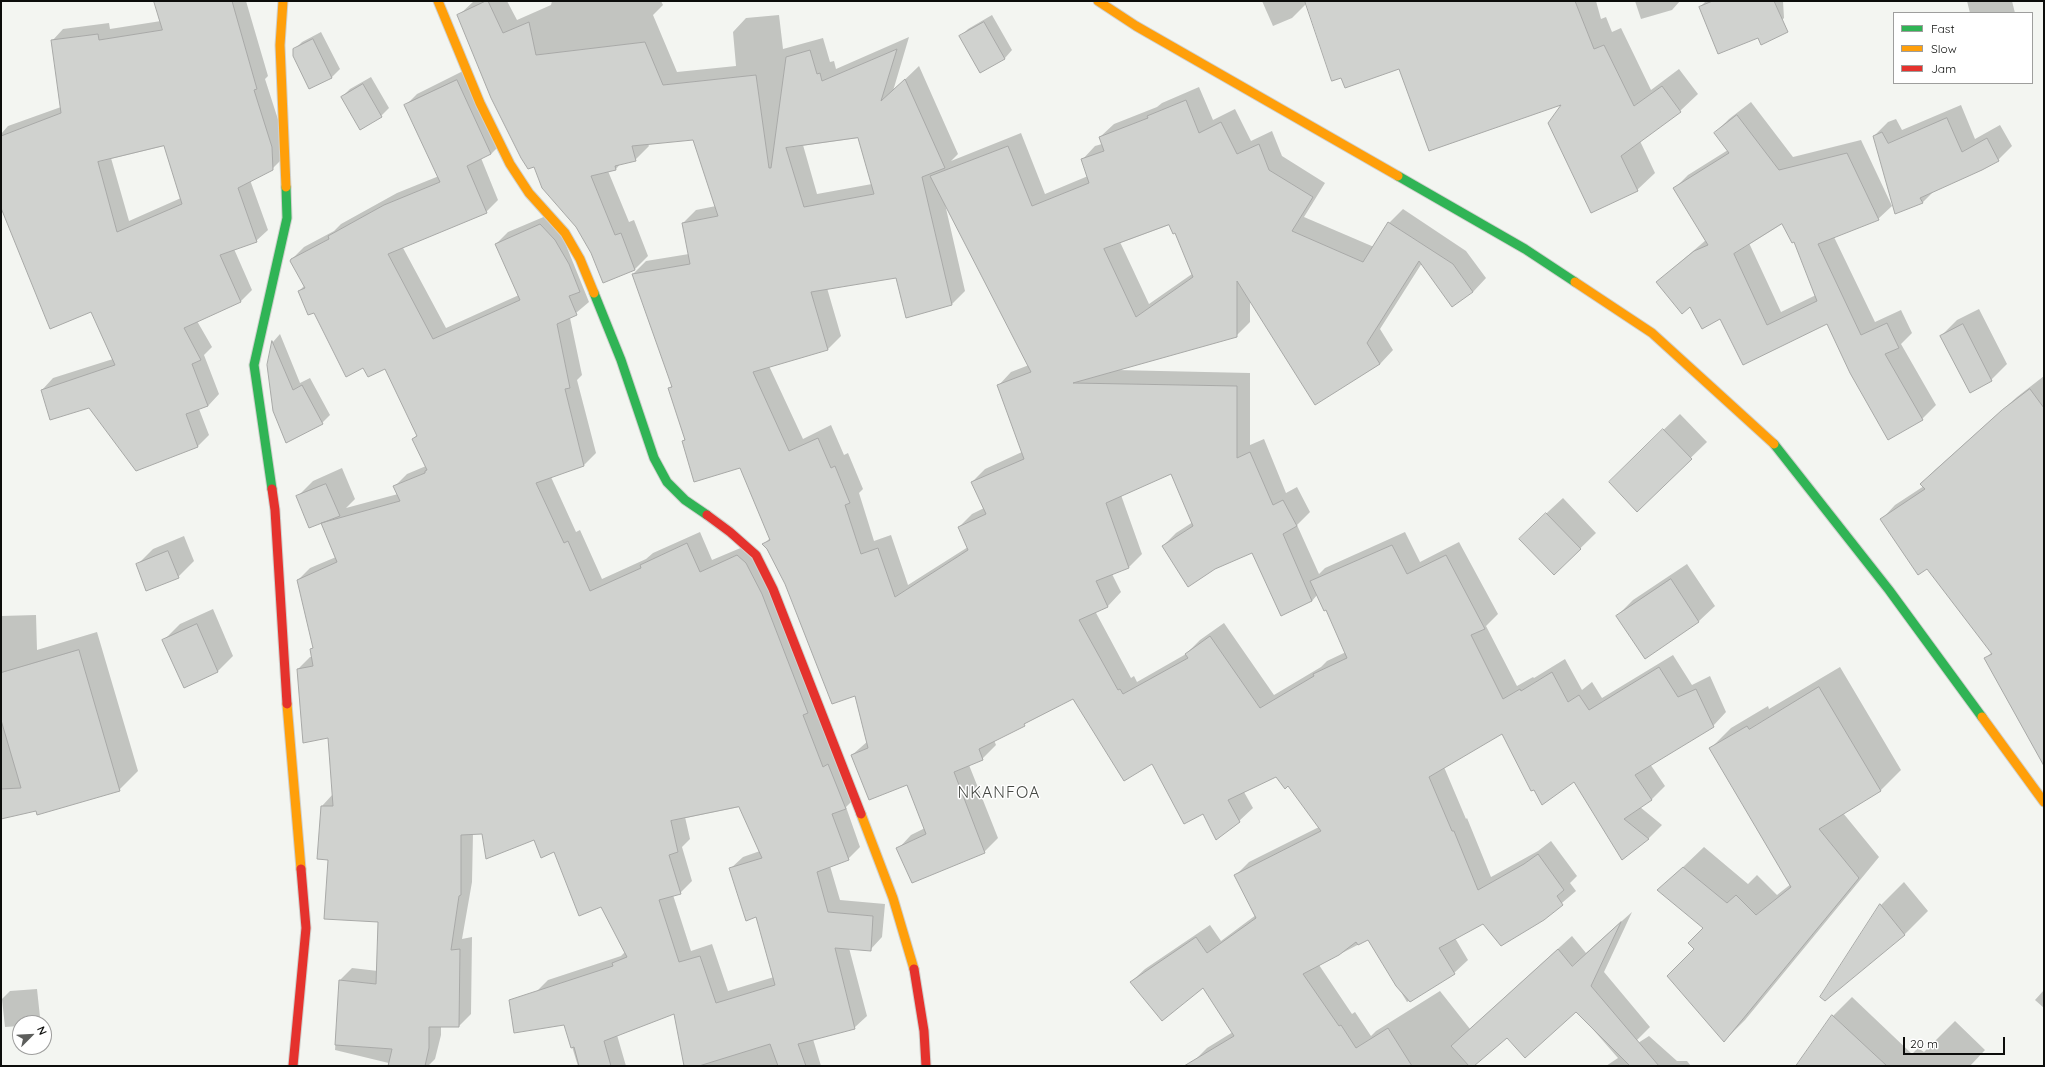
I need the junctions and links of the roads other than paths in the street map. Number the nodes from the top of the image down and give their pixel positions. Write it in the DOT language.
graph roads {
  1 [pos="283,1"];
  2 [pos="438,1"];
  3 [pos="1098,1"];
  4 [pos="2044,802"];
  5 [pos="293,1066"];
  6 [pos="926,1066"];
  1 -- 5 [label="street"];
  2 -- 6 [label="street"];
  3 -- 4 [label="street"];
}
